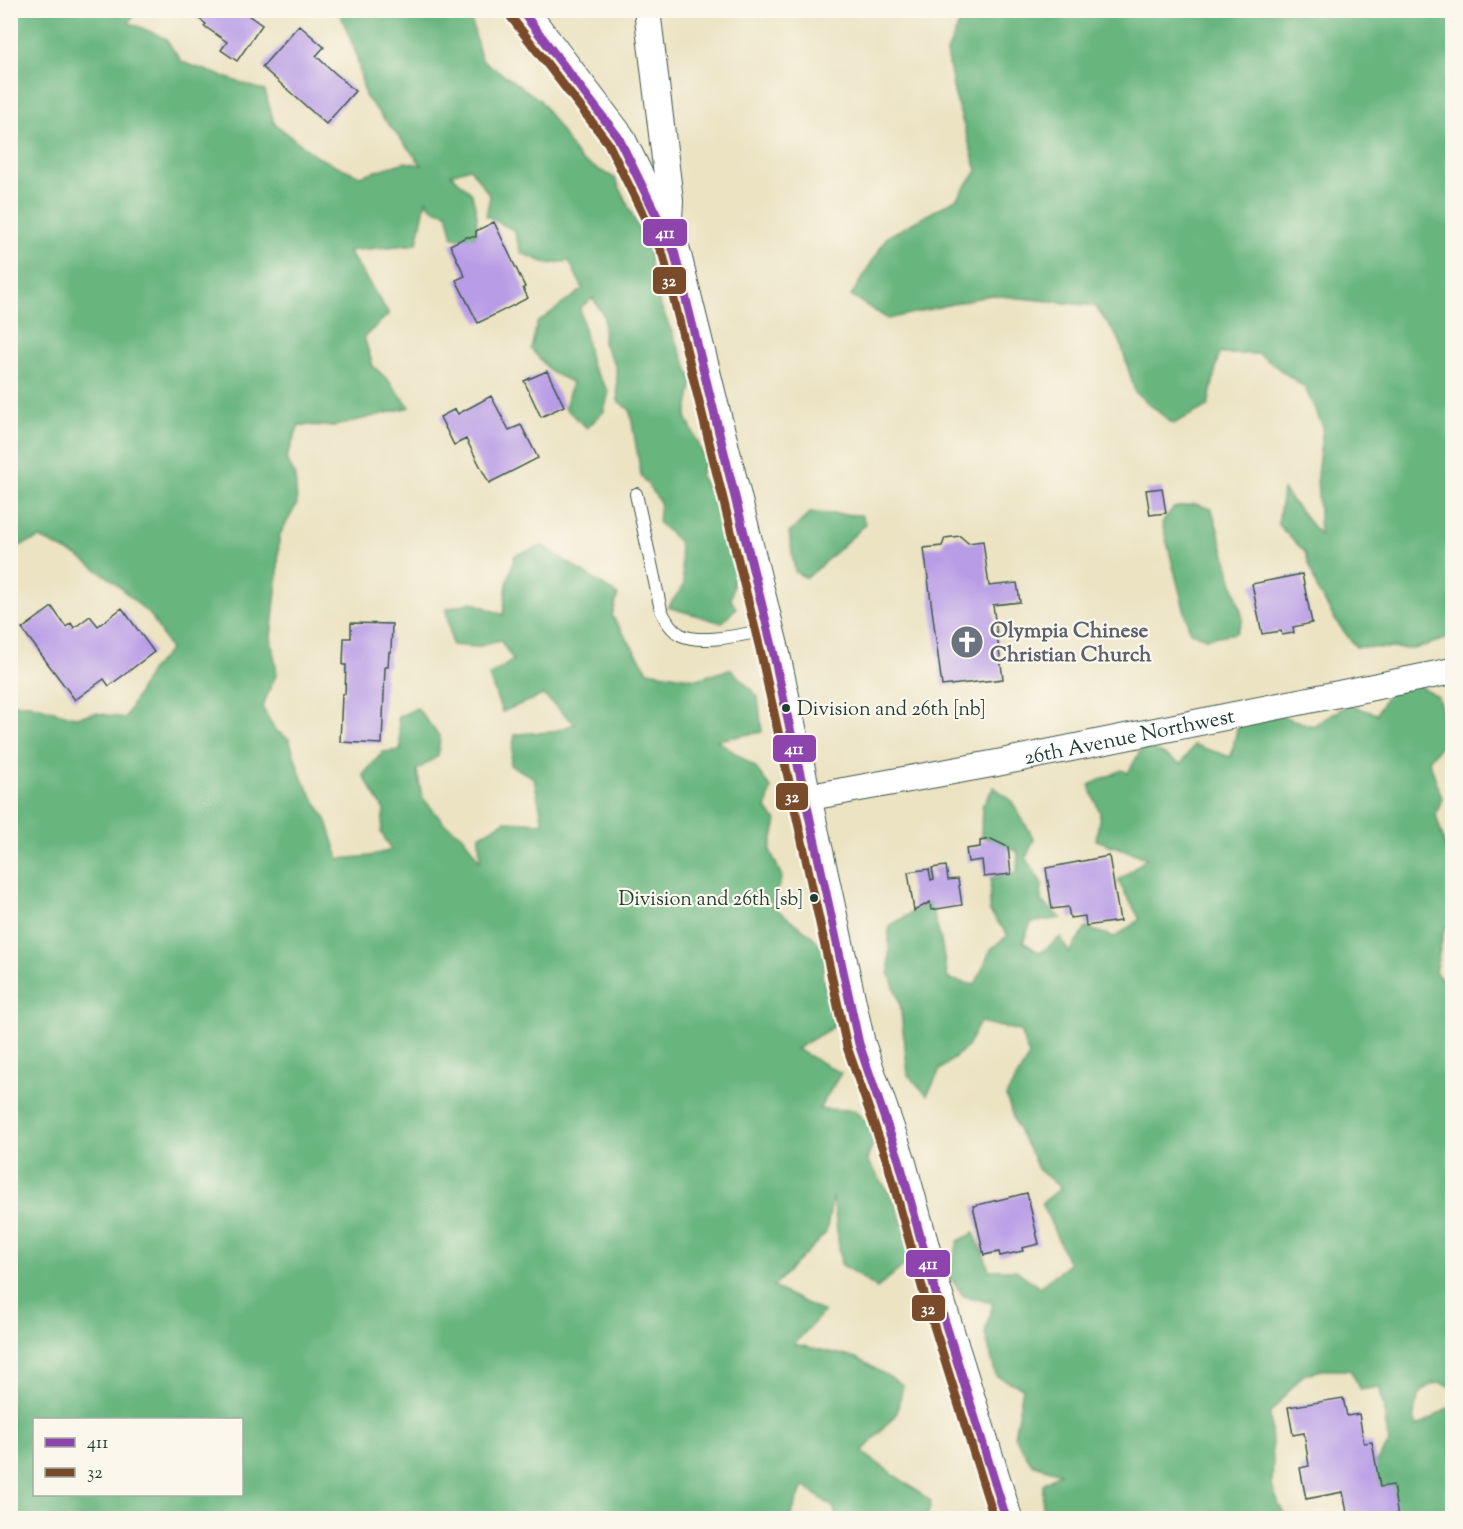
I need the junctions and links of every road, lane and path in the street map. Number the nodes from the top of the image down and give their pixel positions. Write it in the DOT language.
graph roads {
  1 [pos="521,10"];
  2 [pos="647,10"];
  3 [pos="668,239"];
  4 [pos="636,494"];
  5 [pos="768,630"];
  6 [pos="1452,671"];
  7 [pos="805,798"];
  8 [pos="1006,1518"];
  1 -- 3 [label="street"];
  2 -- 3 [label="street"];
  3 -- 5 [label="street"];
  4 -- 5 [label="lane"];
  5 -- 7 [label="street"];
  6 -- 7 [label="street, 26th Avenue Northwest"];
  7 -- 8 [label="street"];
}
